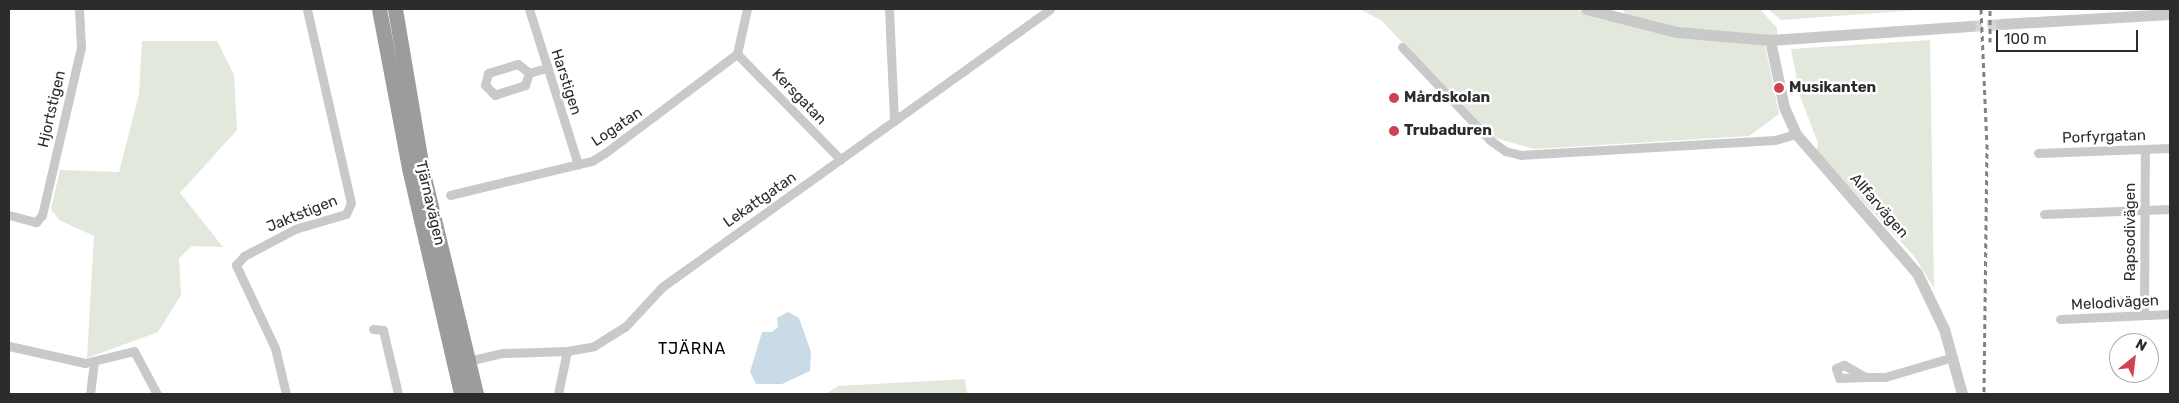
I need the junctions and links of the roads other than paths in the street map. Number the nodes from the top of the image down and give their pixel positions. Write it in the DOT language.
graph roads {
  1 [pos="79,9"];
  2 [pos="307,9"];
  3 [pos="380,9"];
  4 [pos="395,9"];
  5 [pos="529,9"];
  6 [pos="747,9"];
  7 [pos="889,9"];
  8 [pos="1050,9"];
  9 [pos="1586,9"];
  10 [pos="1620,14"];
  11 [pos="2170,14"];
  12 [pos="2001,24"];
  13 [pos="1972,26"];
  14 [pos="1770,40"];
  15 [pos="1402,47"];
  16 [pos="737,54"];
  17 [pos="547,68"];
  18 [pos="529,72"];
  19 [pos="894,121"];
  20 [pos="1796,134"];
  21 [pos="2170,148"];
  22 [pos="2145,149"];
  23 [pos="2038,153"];
  24 [pos="840,160"];
  25 [pos="578,164"];
  26 [pos="450,194"];
  27 [pos="2144,209"];
  28 [pos="2170,209"];
  29 [pos="2044,214"];
  30 [pos="9,215"];
  31 [pos="2170,314"];
  32 [pos="2144,315"];
  33 [pos="2060,319"];
  34 [pos="373,329"];
  35 [pos="9,346"];
  36 [pos="568,351"];
  37 [pos="1953,357"];
  38 [pos="468,361"];
  39 [pos="94,362"];
  40 [pos="1866,377"];
  41 [pos="90,394"];
  42 [pos="157,394"];
  43 [pos="286,394"];
  44 [pos="398,394"];
  45 [pos="461,394"];
  46 [pos="476,394"];
  47 [pos="558,394"];
  48 [pos="1962,394"];
  1 -- 30 [label="street, Hjortstigen"];
  2 -- 43 [label="street, Jaktstigen"];
  3 -- 45 [label="highway, Tjärnavägen"];
  4 -- 38 [label="highway, Tjärnavägen"];
  5 -- 17 [label="street, Harstigen"];
  6 -- 16 [label="street"];
  7 -- 19 [label="street"];
  8 -- 19 [label="street, Lekattgatan"];
  9 -- 10 [label="street"];
  10 -- 14 [label="street"];
  11 -- 12 [label="street"];
  13 -- 14 [label="street"];
  14 -- 20 [label="street, Allfarvägen"];
  15 -- 20 [label="street"];
  16 -- 24 [label="street, Kersgatan"];
  16 -- 25 [label="street, Logatan"];
  17 -- 18 [label="street"];
  17 -- 25 [label="street, Harstigen"];
  18 -- 18 [label="street"];
  19 -- 24 [label="street, Lekattgatan"];
  20 -- 37 [label="street, Allfarvägen"];
  21 -- 22 [label="street, Porfyrgatan"];
  22 -- 23 [label="street, Porfyrgatan"];
  22 -- 27 [label="street, Rapsodivägen"];
  24 -- 36 [label="street, Lekattgatan"];
  25 -- 26 [label="street, Logatan"];
  27 -- 28 [label="street"];
  27 -- 29 [label="street"];
  27 -- 32 [label="street, Rapsodivägen"];
  31 -- 32 [label="street, Melodivägen"];
  32 -- 33 [label="street, Melodivägen"];
  34 -- 44 [label="street"];
  35 -- 39 [label="street"];
  36 -- 38 [label="street, Lekattgatan"];
  36 -- 47 [label="street"];
  37 -- 40 [label="street"];
  37 -- 48 [label="street, Allfarvägen"];
  38 -- 46 [label="highway, Tjärnavägen"];
  39 -- 41 [label="street"];
  39 -- 42 [label="street"];
}
